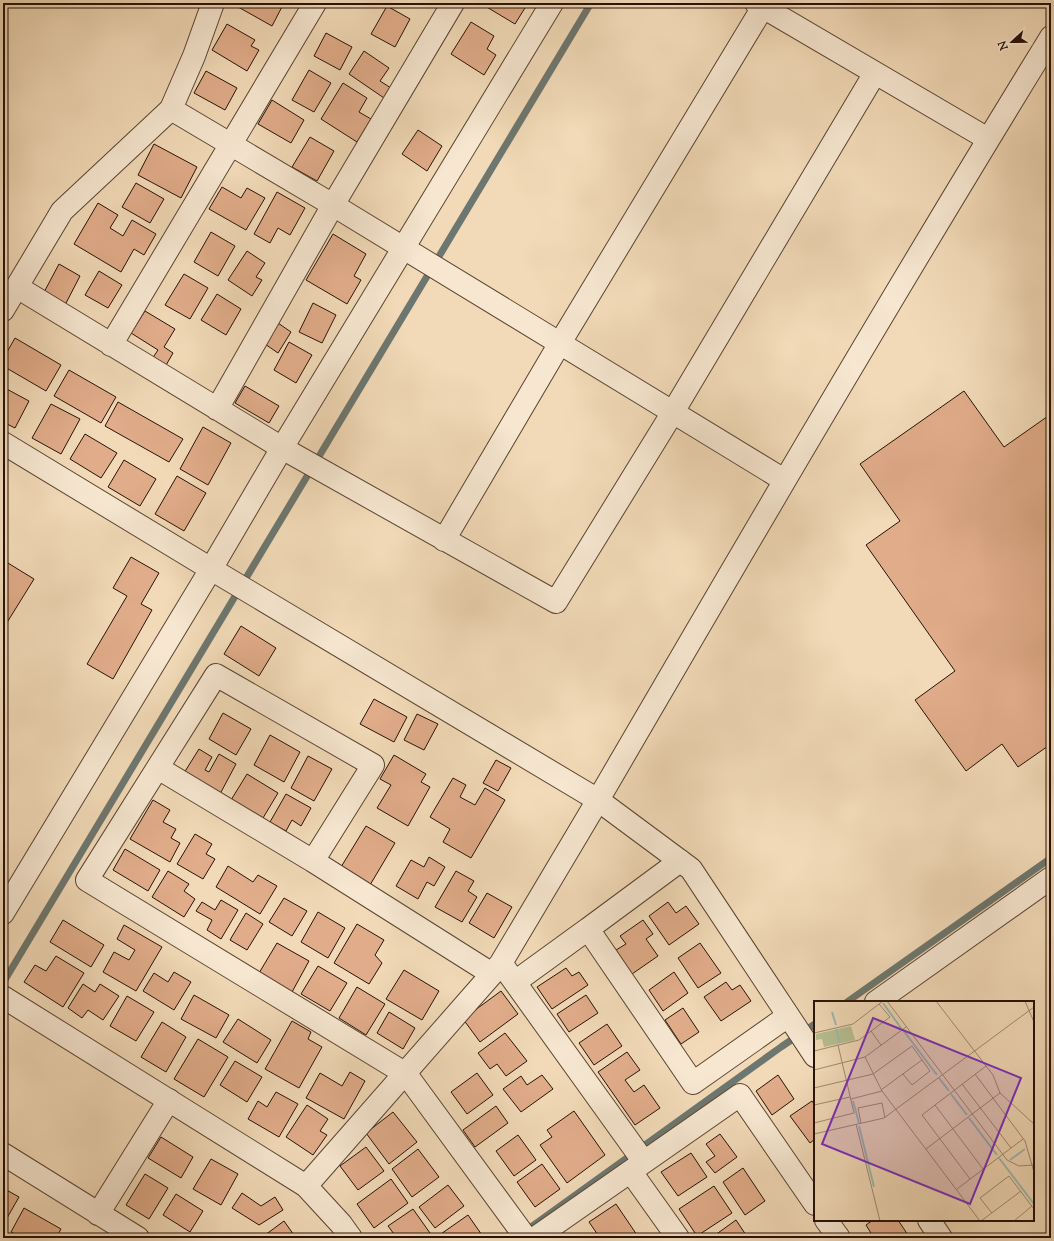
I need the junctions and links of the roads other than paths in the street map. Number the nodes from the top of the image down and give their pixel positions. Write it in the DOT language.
graph roads {
  1 [pos="213,3"];
  2 [pos="315,3"];
  3 [pos="454,3"];
  4 [pos="552,3"];
  5 [pos="759,5"];
  6 [pos="1051,37"];
  7 [pos="875,73"];
  8 [pos="171,109"];
  9 [pos="988,139"];
  10 [pos="230,144"];
  11 [pos="334,205"];
  12 [pos="403,248"];
  13 [pos="16,287"];
  14 [pos="3,310"];
  15 [pos="560,343"];
  16 [pos="111,345"];
  17 [pos="217,409"];
  18 [pos="673,412"];
  19 [pos="3,442"];
  20 [pos="282,448"];
  21 [pos="784,480"];
  22 [pos="444,540"];
  23 [pos="211,569"];
  24 [pos="158,768"];
  25 [pos="598,800"];
  26 [pos="313,861"];
  27 [pos="680,861"];
  28 [pos="1051,878"];
  29 [pos="3,913"];
  30 [pos="588,929"];
  31 [pos="496,968"];
  32 [pos="515,982"];
  33 [pos="3,997"];
  34 [pos="877,1001"];
  35 [pos="788,1016"];
  36 [pos="813,1050"];
  37 [pos="406,1074"];
  38 [pos="169,1100"];
  39 [pos="3,1154"];
  40 [pos="638,1167"];
  41 [pos="306,1186"];
  42 [pos="814,1203"];
  43 [pos="98,1214"];
  44 [pos="827,1221"];
  45 [pos="930,1221"];
  46 [pos="138,1238"];
  47 [pos="351,1238"];
  48 [pos="526,1238"];
  49 [pos="535,1238"];
  50 [pos="678,1238"];
  51 [pos="838,1238"];
  52 [pos="942,1238"];
  1 -- 8 [label="street"];
  2 -- 10 [label="street"];
  3 -- 11 [label="street"];
  4 -- 12 [label="street"];
  5 -- 7 [label="street"];
  5 -- 15 [label="street"];
  6 -- 9 [label="street"];
  7 -- 9 [label="street"];
  7 -- 18 [label="street"];
  8 -- 10 [label="street"];
  8 -- 13 [label="street"];
  9 -- 21 [label="street"];
  10 -- 11 [label="street"];
  10 -- 16 [label="street"];
  11 -- 12 [label="street"];
  11 -- 17 [label="street"];
  12 -- 15 [label="street"];
  12 -- 20 [label="street"];
  13 -- 14 [label="street"];
  13 -- 16 [label="street"];
  15 -- 18 [label="street"];
  15 -- 22 [label="street"];
  16 -- 17 [label="street"];
  17 -- 20 [label="street"];
  18 -- 21 [label="street"];
  18 -- 22 [label="street"];
  19 -- 23 [label="street"];
  20 -- 22 [label="street"];
  20 -- 23 [label="street"];
  21 -- 25 [label="street"];
  23 -- 25 [label="street"];
  23 -- 29 [label="street"];
  24 -- 26 [label="street"];
  24 -- 26 [label="street"];
  24 -- 37 [label="street"];
  25 -- 27 [label="street"];
  25 -- 31 [label="street"];
  26 -- 31 [label="street"];
  27 -- 30 [label="street"];
  27 -- 35 [label="street"];
  28 -- 34 [label="street"];
  30 -- 32 [label="street"];
  30 -- 35 [label="street"];
  31 -- 32 [label="street"];
  31 -- 37 [label="street"];
  32 -- 40 [label="street"];
  33 -- 38 [label="street"];
  35 -- 36 [label="street"];
  37 -- 41 [label="street"];
  37 -- 48 [label="street"];
  38 -- 41 [label="street"];
  38 -- 43 [label="street"];
  39 -- 43 [label="street"];
  40 -- 42 [label="street"];
  40 -- 49 [label="street"];
  40 -- 50 [label="street"];
  41 -- 47 [label="street"];
  43 -- 46 [label="street"];
  44 -- 51 [label="street"];
  45 -- 52 [label="street"];
}
